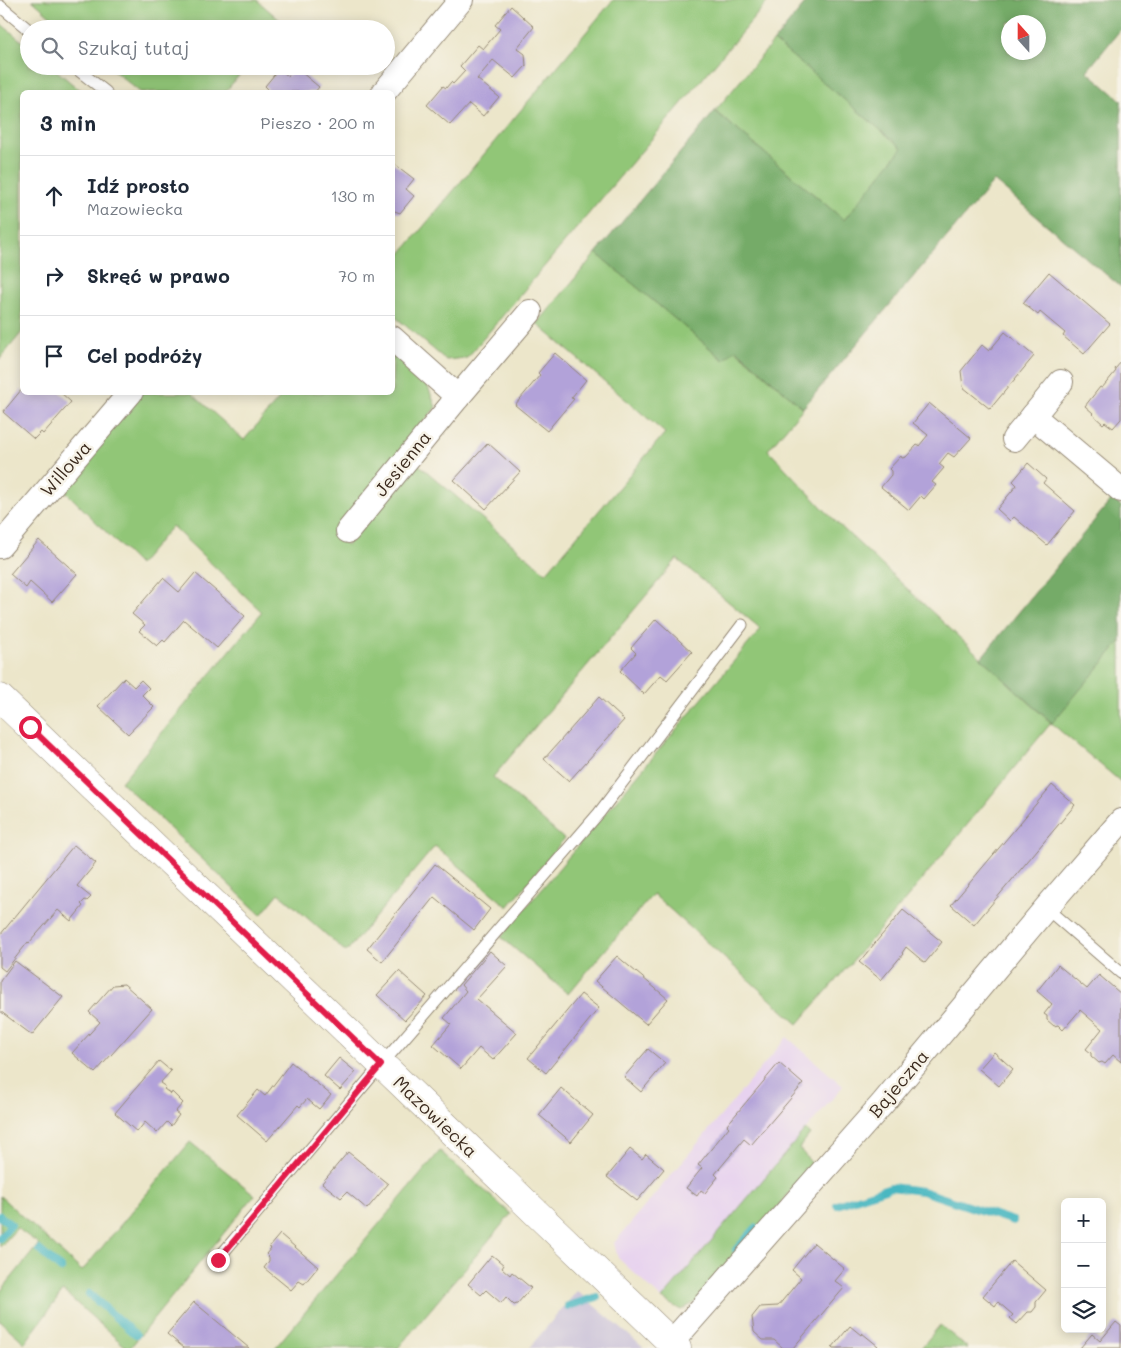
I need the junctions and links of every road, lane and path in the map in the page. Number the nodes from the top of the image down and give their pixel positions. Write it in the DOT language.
graph roads {
  1 [pos="461,0"];
  2 [pos="0,6"];
  3 [pos="20,23"];
  4 [pos="84,75"];
  5 [pos="103,90"];
  6 [pos="386,90"];
  7 [pos="530,312"];
  8 [pos="395,341"];
  9 [pos="1061,382"];
  10 [pos="128,395"];
  11 [pos="458,397"];
  12 [pos="1033,416"];
  13 [pos="1014,439"];
  14 [pos="1121,490"];
  15 [pos="348,531"];
  16 [pos="0,546"];
  17 [pos="742,625"];
  18 [pos="0,698"];
  19 [pos="1121,821"];
  20 [pos="1046,908"];
  21 [pos="1121,973"];
  22 [pos="381,1065"];
  23 [pos="218,1260"];
  24 [pos="674,1346"];
  1 -- 6 [label="street"];
  2 -- 3 [label="lane"];
  4 -- 5 [label="lane"];
  7 -- 11 [label="street, Jesienna"];
  8 -- 11 [label="street"];
  9 -- 12 [label="street"];
  10 -- 16 [label="street, Willowa"];
  11 -- 15 [label="street, Jesienna"];
  12 -- 13 [label="street"];
  12 -- 14 [label="street"];
  17 -- 22 [label="lane"];
  18 -- 22 [label="street, Mazowiecka"];
  19 -- 20 [label="street, Bajeczna"];
  20 -- 21 [label="lane"];
  20 -- 24 [label="street, Bajeczna"];
  22 -- 23 [label="lane"];
  22 -- 24 [label="street, Mazowiecka"];
}
